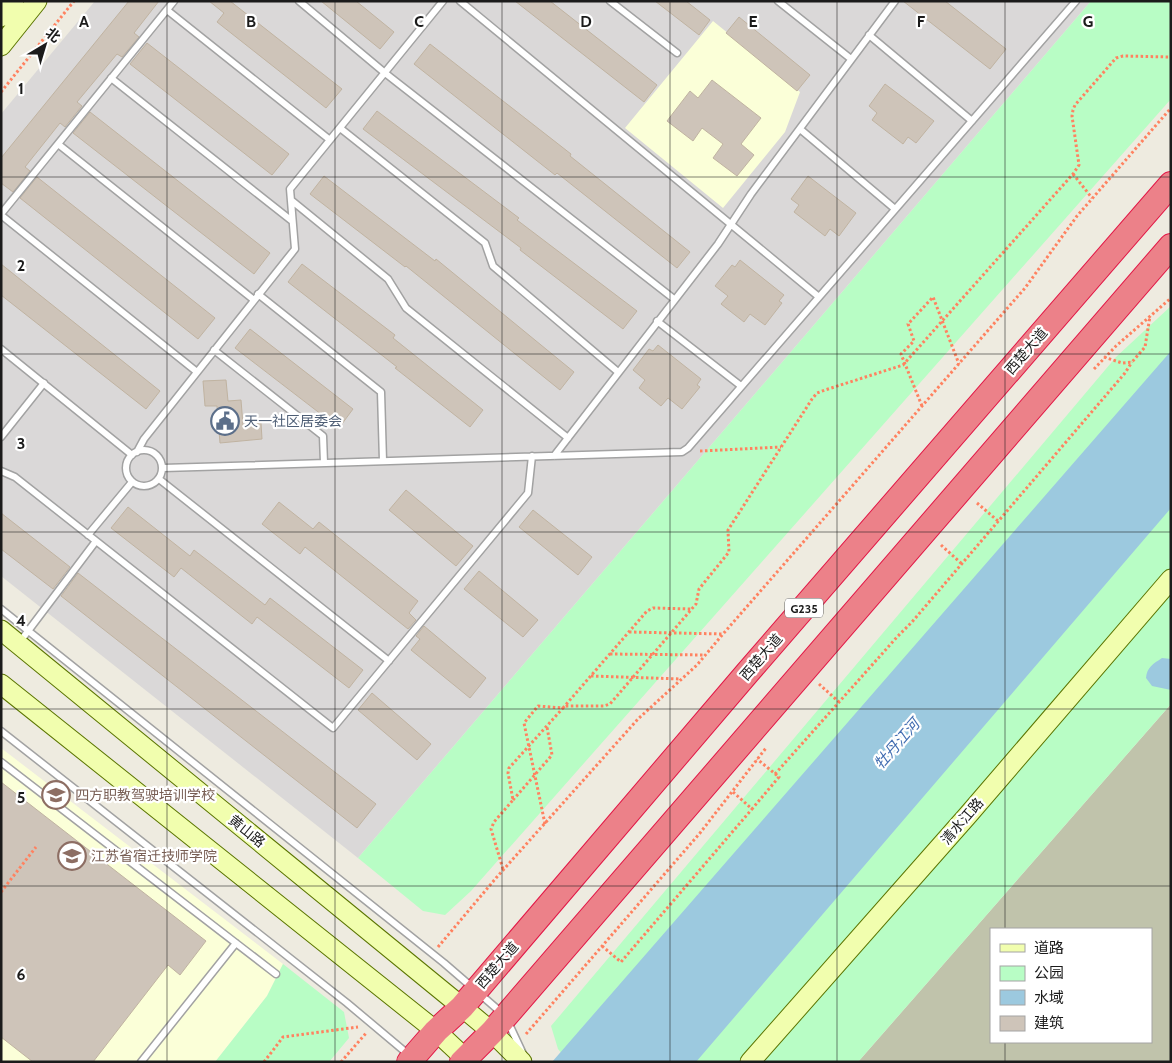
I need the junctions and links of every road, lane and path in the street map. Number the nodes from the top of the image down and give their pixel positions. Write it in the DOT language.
graph roads {
  1 [pos="14,1"];
  2 [pos="37,1"];
  3 [pos="74,1"];
  4 [pos="174,1"];
  5 [pos="299,1"];
  6 [pos="443,1"];
  7 [pos="458,1"];
  8 [pos="610,1"];
  9 [pos="778,1"];
  10 [pos="895,1"];
  11 [pos="1073,2"];
  12 [pos="167,10"];
  13 [pos="1,17"];
  14 [pos="869,35"];
  15 [pos="1,46"];
  16 [pos="677,54"];
  17 [pos="1171,57"];
  18 [pos="851,59"];
  19 [pos="385,73"];
  20 [pos="111,78"];
  21 [pos="1,92"];
  22 [pos="1171,108"];
  23 [pos="972,121"];
  24 [pos="340,128"];
  25 [pos="800,129"];
  26 [pos="330,140"];
  27 [pos="58,144"];
  28 [pos="1073,174"];
  29 [pos="1171,184"];
  30 [pos="1092,198"];
  31 [pos="291,200"];
  32 [pos="895,209"];
  33 [pos="1,214"];
  34 [pos="292,221"];
  35 [pos="730,224"];
  36 [pos="1171,246"];
  37 [pos="256,297"];
  38 [pos="819,297"];
  39 [pos="1171,298"];
  40 [pos="674,299"];
  41 [pos="1150,316"];
  42 [pos="657,321"];
  43 [pos="943,322"];
  44 [pos="1,348"];
  45 [pos="214,350"];
  46 [pos="1104,357"];
  47 [pos="1132,362"];
  48 [pos="905,363"];
  49 [pos="958,364"];
  50 [pos="197,372"];
  51 [pos="618,372"];
  52 [pos="1091,372"];
  53 [pos="44,383"];
  54 [pos="741,386"];
  55 [pos="922,406"];
  56 [pos="1,437"];
  57 [pos="568,438"];
  58 [pos="781,447"];
  59 [pos="682,452"];
  60 [pos="134,453"];
  61 [pos="532,456"];
  62 [pos="554,456"];
  63 [pos="383,461"];
  64 [pos="324,463"];
  65 [pos="162,468"];
  66 [pos="1,471"];
  67 [pos="159,479"];
  68 [pos="132,482"];
  69 [pos="983,496"];
  70 [pos="977,503"];
  71 [pos="971,510"];
  72 [pos="998,522"];
  73 [pos="88,535"];
  74 [pos="947,538"];
  75 [pos="96,541"];
  76 [pos="940,545"];
  77 [pos="935,552"];
  78 [pos="962,564"];
  79 [pos="1171,579"];
  80 [pos="1,609"];
  81 [pos="692,609"];
  82 [pos="1,630"];
  83 [pos="628,632"];
  84 [pos="672,632"];
  85 [pos="724,634"];
  86 [pos="23,637"];
  87 [pos="610,654"];
  88 [pos="653,654"];
  89 [pos="705,655"];
  90 [pos="389,661"];
  91 [pos="590,676"];
  92 [pos="633,677"];
  93 [pos="681,679"];
  94 [pos="1,684"];
  95 [pos="813,690"];
  96 [pos="839,702"];
  97 [pos="563,708"];
  98 [pos="547,726"];
  99 [pos="1,731"];
  100 [pos="770,744"];
  101 [pos="528,747"];
  102 [pos="757,759"];
  103 [pos="1,762"];
  104 [pos="775,774"];
  105 [pos="534,776"];
  106 [pos="733,792"];
  107 [pos="513,800"];
  108 [pos="752,809"];
  109 [pos="545,824"];
  110 [pos="36,847"];
  111 [pos="503,870"];
  112 [pos="1,892"];
  113 [pos="236,943"];
  114 [pos="602,946"];
  115 [pos="432,954"];
  116 [pos="276,974"];
  117 [pos="468,999"];
  118 [pos="499,1024"];
  119 [pos="373,1025"];
  120 [pos="436,1031"];
  121 [pos="520,1053"];
  122 [pos="413,1060"];
  123 [pos="465,1061"];
  124 [pos="140,1062"];
  125 [pos="264,1062"];
  126 [pos="342,1062"];
  127 [pos="527,1062"];
  128 [pos="750,1062"];
  1 -- 13 [label="main road"];
  2 -- 15 [label="main road"];
  3 -- 21 [label="path"];
  4 -- 12 [label="lane"];
  5 -- 19 [label="lane"];
  6 -- 19 [label="lane"];
  7 -- 35 [label="lane"];
  8 -- 16 [label="lane"];
  9 -- 18 [label="lane"];
  10 -- 14 [label="lane"];
  11 -- 23 [label="lane"];
  12 -- 20 [label="lane"];
  12 -- 26 [label="lane"];
  14 -- 18 [label="lane"];
  14 -- 23 [label="lane"];
  17 -- 28 [label="path"];
  18 -- 25 [label="lane"];
  19 -- 24 [label="lane"];
  19 -- 40 [label="lane"];
  20 -- 27 [label="lane"];
  20 -- 34 [label="lane"];
  22 -- 30 [label="path"];
  23 -- 32 [label="lane"];
  24 -- 26 [label="lane"];
  24 -- 51 [label="lane"];
  25 -- 32 [label="lane"];
  25 -- 35 [label="lane"];
  26 -- 31 [label="lane"];
  27 -- 33 [label="lane"];
  27 -- 37 [label="lane"];
  28 -- 30 [label="path"];
  28 -- 43 [label="path"];
  29 -- 117 [label="highway, 西楚大道 / G235"];
  30 -- 49 [label="path"];
  31 -- 34 [label="lane"];
  31 -- 57 [label="lane"];
  32 -- 38 [label="lane"];
  33 -- 50 [label="lane"];
  34 -- 37 [label="lane"];
  35 -- 38 [label="lane"];
  35 -- 40 [label="lane"];
  36 -- 118 [label="highway, G235"];
  37 -- 45 [label="lane"];
  37 -- 63 [label="lane"];
  38 -- 54 [label="lane"];
  39 -- 41 [label="path"];
  40 -- 42 [label="lane"];
  41 -- 46 [label="path"];
  41 -- 47 [label="path"];
  42 -- 51 [label="lane"];
  42 -- 54 [label="lane"];
  43 -- 48 [label="path"];
  43 -- 48 [label="path"];
  43 -- 49 [label="path"];
  44 -- 53 [label="lane"];
  45 -- 50 [label="lane"];
  45 -- 64 [label="lane"];
  46 -- 47 [label="path"];
  46 -- 52 [label="path"];
  47 -- 72 [label="path"];
  48 -- 55 [label="path"];
  48 -- 58 [label="path"];
  49 -- 55 [label="path"];
  50 -- 60 [label="lane"];
  51 -- 57 [label="lane"];
  53 -- 56 [label="lane"];
  53 -- 60 [label="lane"];
  54 -- 59 [label="lane"];
  55 -- 85 [label="path"];
  57 -- 62 [label="lane"];
  58 -- 59 [label="path"];
  58 -- 81 [label="path"];
  59 -- 62 [label="lane"];
  60 -- 65 [label="lane"];
  60 -- 68 [label="lane"];
  61 -- 62 [label="lane"];
  61 -- 63 [label="lane"];
  61 -- 90 [label="lane"];
  63 -- 64 [label="lane"];
  64 -- 65 [label="lane"];
  65 -- 67 [label="lane"];
  66 -- 73 [label="lane"];
  67 -- 68 [label="lane"];
  67 -- 90 [label="lane"];
  68 -- 73 [label="lane"];
  69 -- 70 [label="path"];
  70 -- 71 [label="path"];
  70 -- 72 [label="path"];
  72 -- 78 [label="path"];
  73 -- 75 [label="lane"];
  74 -- 76 [label="path"];
  75 -- 86 [label="lane"];
  75 -- 90 [label="lane"];
  76 -- 77 [label="path"];
  76 -- 78 [label="path"];
  78 -- 96 [label="path"];
  79 -- 128 [label="main road, 清水江路"];
  80 -- 86 [label="lane"];
  81 -- 83 [label="path"];
  81 -- 84 [label="path"];
  82 -- 86 [label="main road, 黄山路"];
  83 -- 84 [label="path"];
  83 -- 87 [label="path"];
  84 -- 85 [label="path"];
  84 -- 88 [label="path"];
  85 -- 89 [label="path"];
  86 -- 115 [label="lane"];
  86 -- 117 [label="main road, 黄山路"];
  87 -- 88 [label="path"];
  87 -- 91 [label="path"];
  88 -- 89 [label="path"];
  88 -- 92 [label="path"];
  89 -- 93 [label="path"];
  91 -- 92 [label="path"];
  91 -- 97 [label="path"];
  92 -- 93 [label="path"];
  92 -- 97 [label="path"];
  93 -- 109 [label="path"];
  94 -- 120 [label="main road"];
  95 -- 96 [label="path"];
  96 -- 104 [label="path"];
  97 -- 98 [label="path"];
  97 -- 101 [label="path"];
  98 -- 101 [label="path"];
  98 -- 105 [label="path"];
  99 -- 119 [label="lane"];
  100 -- 102 [label="path"];
  101 -- 105 [label="path"];
  101 -- 107 [label="path"];
  102 -- 104 [label="path"];
  102 -- 106 [label="path"];
  103 -- 113 [label="lane"];
  104 -- 108 [label="path"];
  105 -- 107 [label="path"];
  105 -- 109 [label="path"];
  106 -- 108 [label="path"];
  106 -- 114 [label="path"];
  107 -- 111 [label="path"];
  108 -- 114 [label="path"];
  109 -- 111 [label="path"];
  110 -- 112 [label="path"];
  111 -- 115 [label="path"];
  113 -- 116 [label="lane"];
  113 -- 124 [label="lane"];
  114 -- 121 [label="path"];
  115 -- 117 [label="lane"];
  117 -- 118 [label="main road, 黄山路"];
  117 -- 120 [label="highway, 西楚大道 / G235"];
  118 -- 121 [label="main road, 黄山路"];
  118 -- 123 [label="highway, G235"];
  119 -- 122 [label="lane"];
  119 -- 125 [label="path"];
  119 -- 126 [label="path"];
  120 -- 122 [label="highway, 西楚大道"];
  120 -- 123 [label="main road"];
  121 -- 127 [label="lane"];
}
